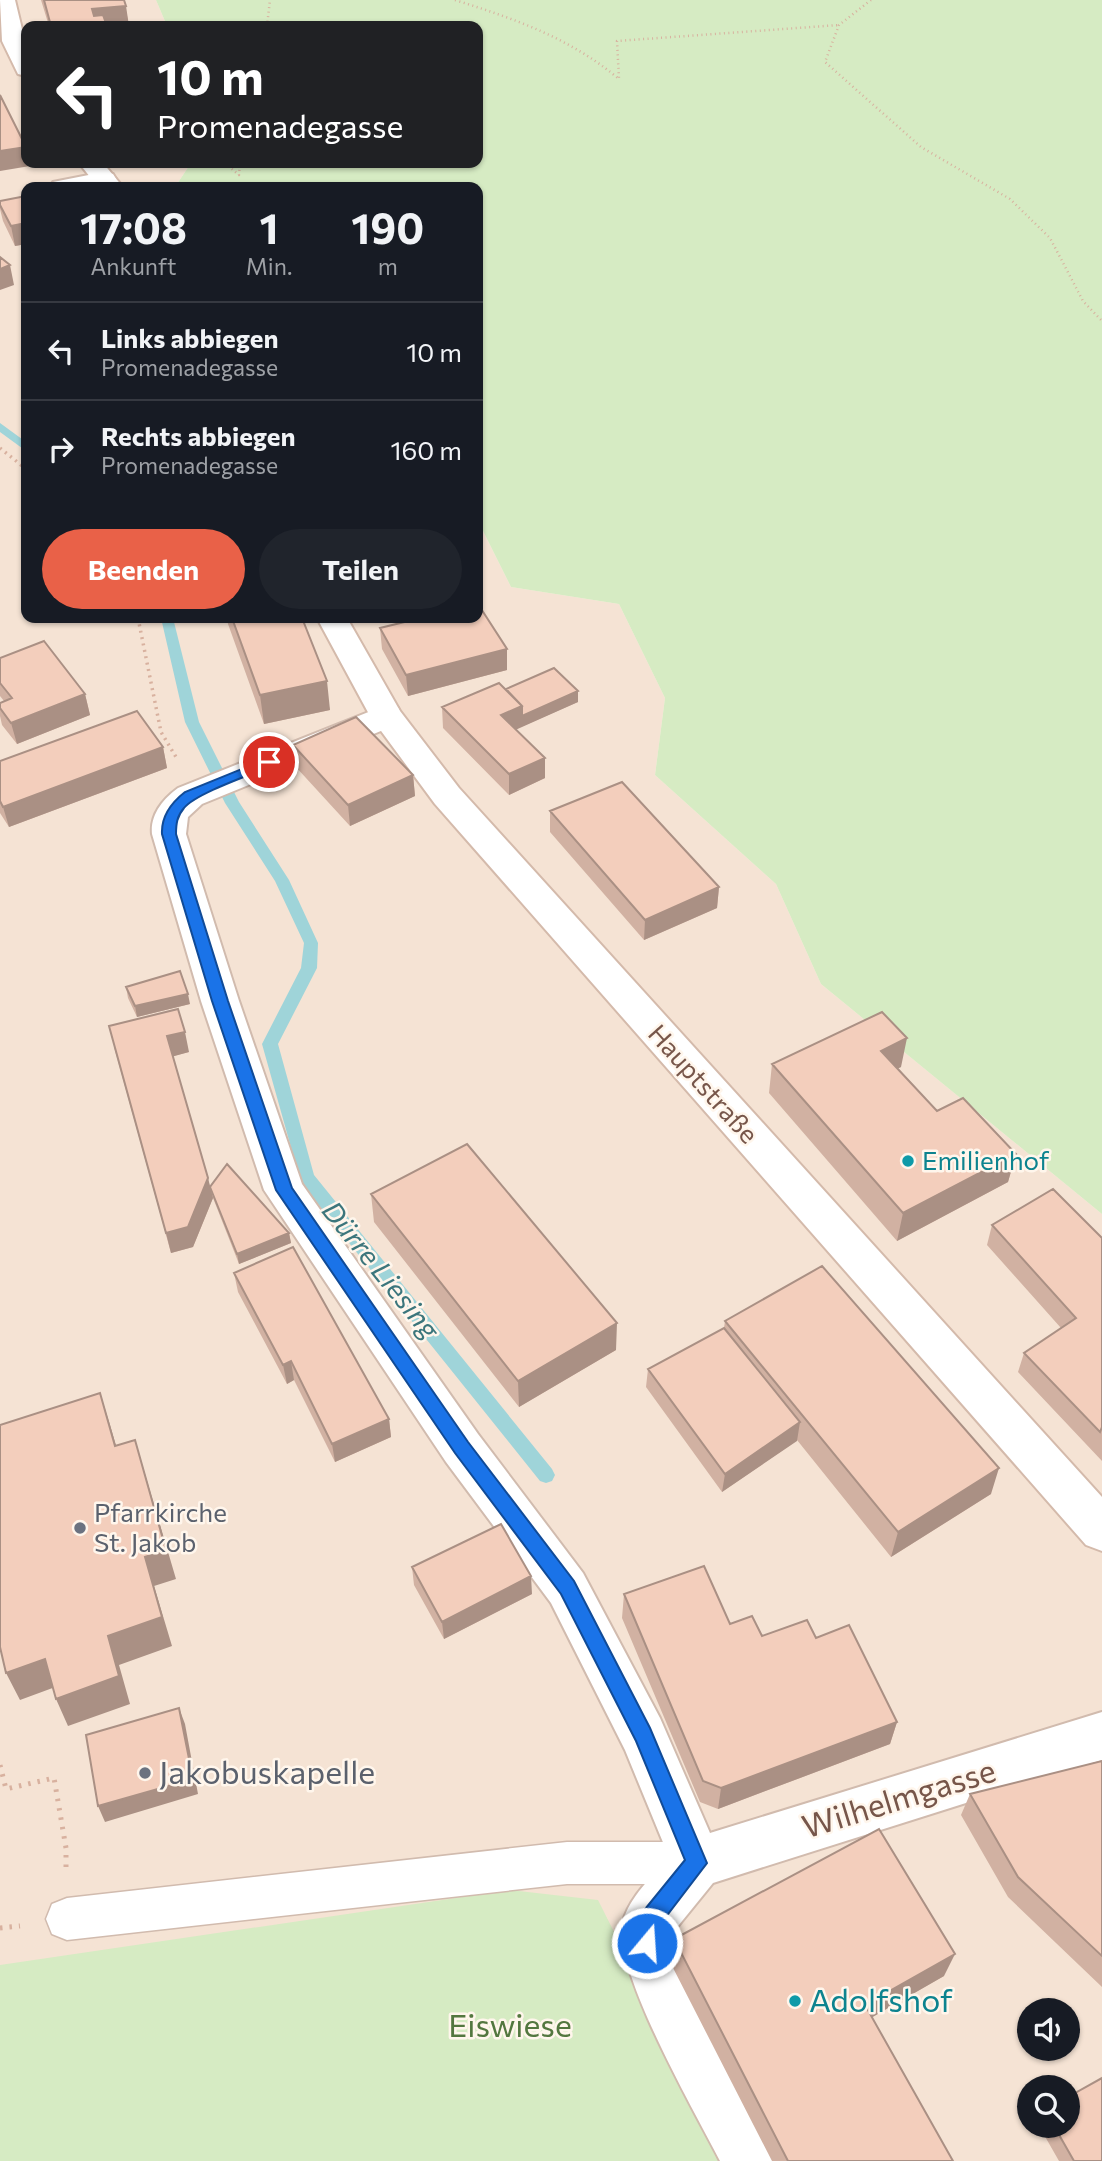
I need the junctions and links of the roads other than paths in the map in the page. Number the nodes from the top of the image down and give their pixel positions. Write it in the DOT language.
graph roads {
  1 [pos="4,0"];
  2 [pos="21,58"];
  3 [pos="102,176"];
  4 [pos="80,182"];
  5 [pos="335,623"];
  6 [pos="386,716"];
  7 [pos="1102,1530"];
  8 [pos="1102,1736"];
  9 [pos="697,1863"];
  10 [pos="66,1919"];
  11 [pos="749,2161"];
  1 -- 2 [label="street"];
  3 -- 4 [label="street"];
  5 -- 6 [label="street, Hauptstraße"];
  6 -- 7 [label="street, Hauptstraße"];
  6 -- 9 [label="street"];
  8 -- 9 [label="street, Wilhelmgasse"];
  9 -- 10 [label="lane"];
  9 -- 11 [label="street"];
}
